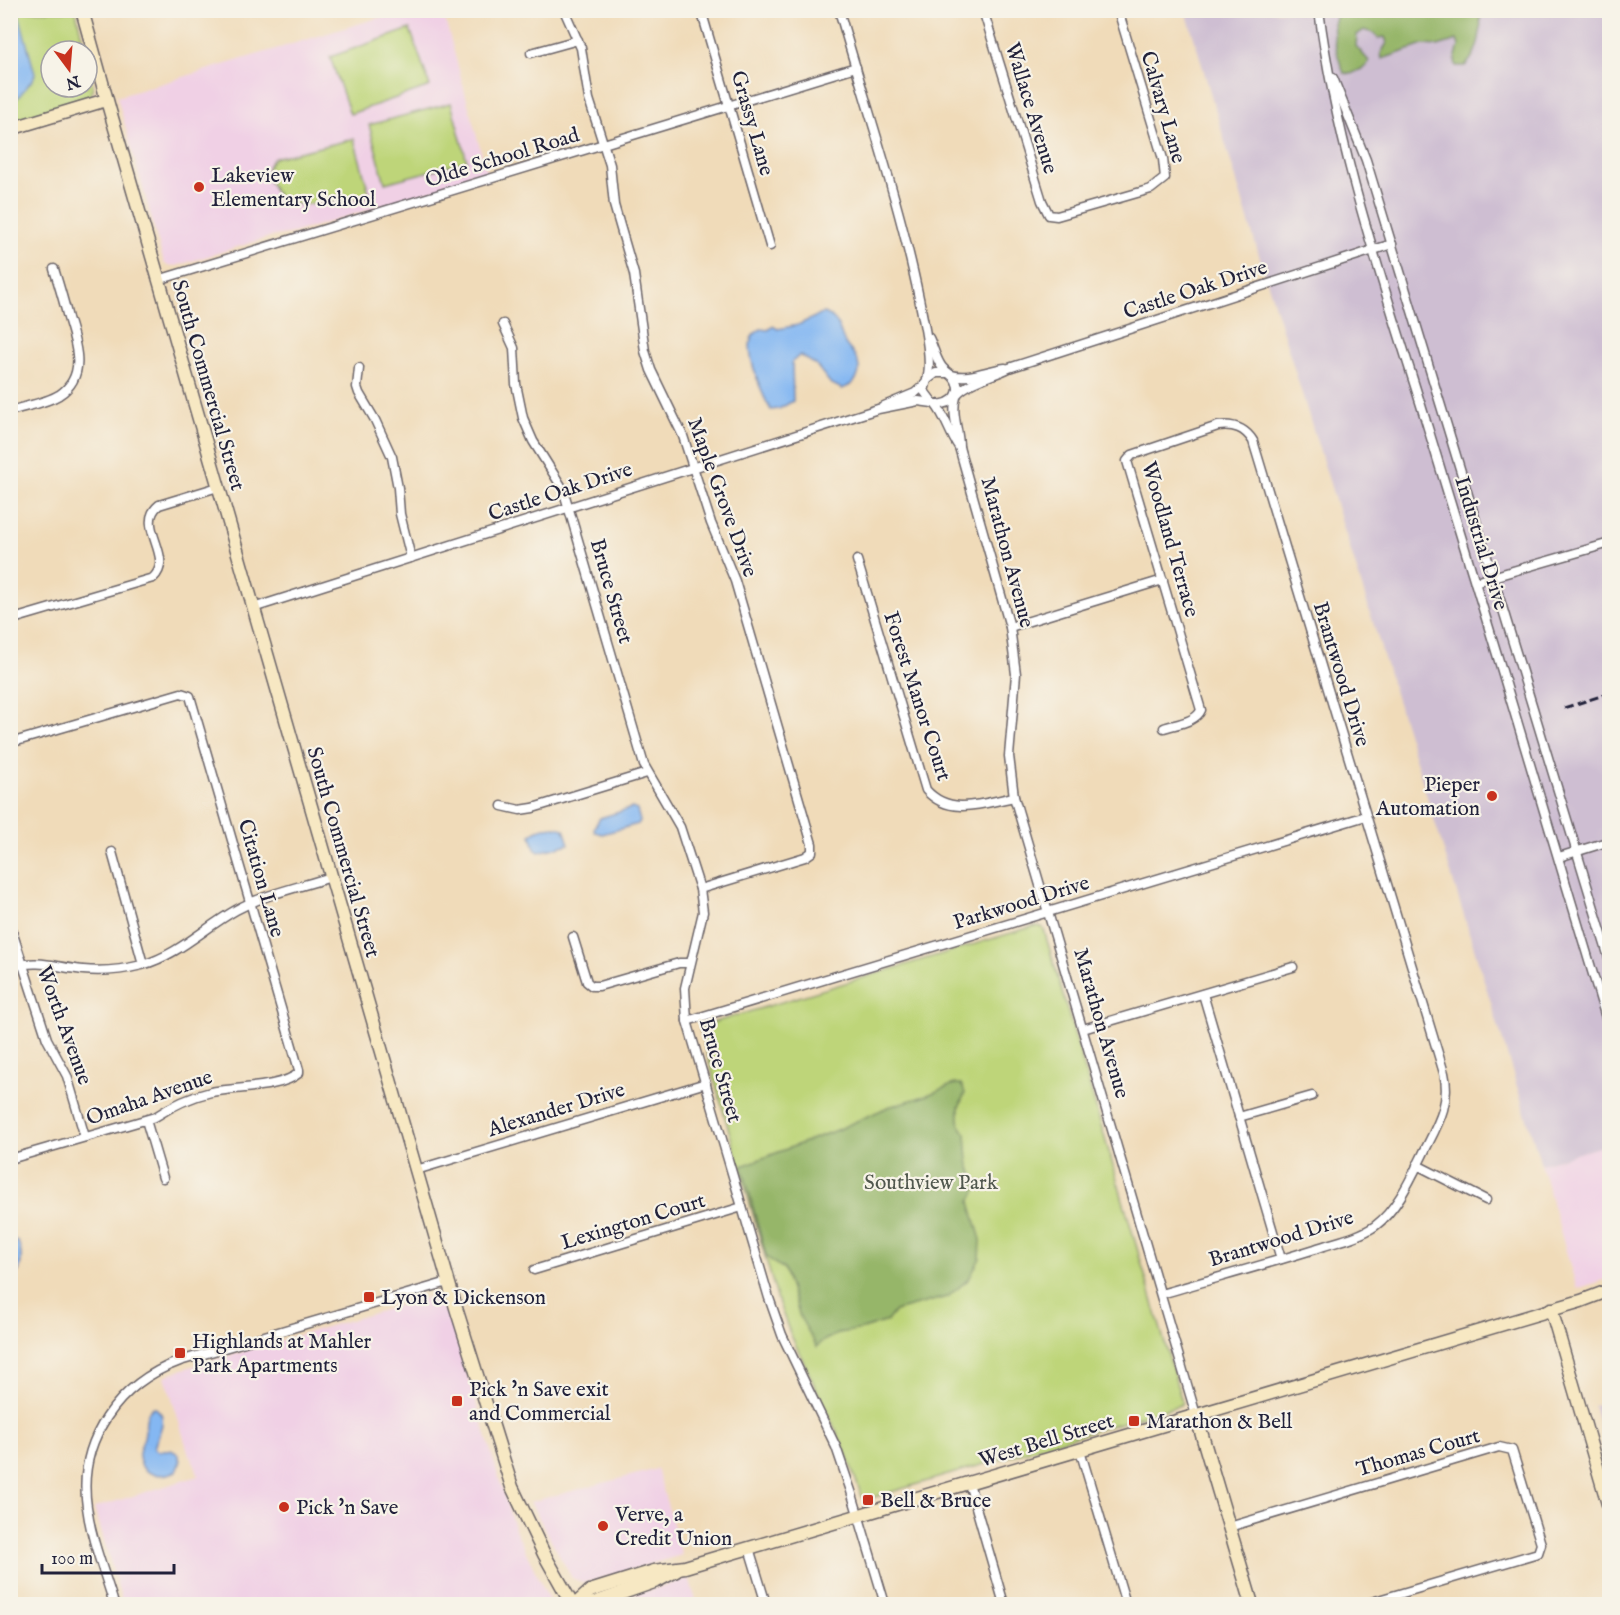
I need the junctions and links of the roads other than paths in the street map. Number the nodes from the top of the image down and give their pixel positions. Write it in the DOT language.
graph roads {
  1 [pos="82,10"];
  2 [pos="564,10"];
  3 [pos="701,10"];
  4 [pos="839,10"];
  5 [pos="983,10"];
  6 [pos="1118,10"];
  7 [pos="1319,10"];
  8 [pos="578,40"];
  9 [pos="531,53"];
  10 [pos="1326,63"];
  11 [pos="856,67"];
  12 [pos="106,100"];
  13 [pos="729,107"];
  14 [pos="10,129"];
  15 [pos="604,144"];
  16 [pos="1165,178"];
  17 [pos="1392,244"];
  18 [pos="770,246"];
  19 [pos="1374,250"];
  20 [pos="54,268"];
  21 [pos="158,280"];
  22 [pos="503,324"];
  23 [pos="926,332"];
  24 [pos="359,368"];
  25 [pos="1009,368"];
  26 [pos="950,374"];
  27 [pos="926,381"];
  28 [pos="956,395"];
  29 [pos="934,404"];
  30 [pos="878,409"];
  31 [pos="10,411"];
  32 [pos="1247,433"];
  33 [pos="959,447"];
  34 [pos="694,468"];
  35 [pos="218,487"];
  36 [pos="569,507"];
  37 [pos="1610,543"];
  38 [pos="411,558"];
  39 [pos="857,560"];
  40 [pos="1493,577"];
  41 [pos="1163,580"];
  42 [pos="1475,582"];
  43 [pos="253,608"];
  44 [pos="10,620"];
  45 [pos="1010,627"];
  46 [pos="1164,728"];
  47 [pos="10,743"];
  48 [pos="647,773"];
  49 [pos="1014,797"];
  50 [pos="502,806"];
  51 [pos="1366,816"];
  52 [pos="1610,841"];
  53 [pos="1577,851"];
  54 [pos="112,852"];
  55 [pos="1559,857"];
  56 [pos="331,877"];
  57 [pos="700,889"];
  58 [pos="250,903"];
  59 [pos="1049,913"];
  60 [pos="10,925"];
  61 [pos="573,937"];
  62 [pos="1610,961"];
  63 [pos="690,963"];
  64 [pos="23,964"];
  65 [pos="143,964"];
  66 [pos="10,967"];
  67 [pos="1293,968"];
  68 [pos="1203,994"];
  69 [pos="687,1021"];
  70 [pos="1083,1029"];
  71 [pos="1610,1031"];
  72 [pos="298,1073"];
  73 [pos="706,1083"];
  74 [pos="1312,1096"];
  75 [pos="1239,1117"];
  76 [pos="146,1120"];
  77 [pos="85,1137"];
  78 [pos="10,1159"];
  79 [pos="1417,1165"];
  80 [pos="416,1170"];
  81 [pos="163,1178"];
  82 [pos="1486,1200"];
  83 [pos="742,1207"];
  84 [pos="1281,1259"];
  85 [pos="534,1269"];
  86 [pos="448,1282"];
  87 [pos="1610,1290"];
  88 [pos="1161,1294"];
  89 [pos="1551,1309"];
  90 [pos="1196,1414"];
  91 [pos="1080,1450"];
  92 [pos="969,1483"];
  93 [pos="1610,1511"];
  94 [pos="859,1516"];
  95 [pos="1229,1527"];
  96 [pos="749,1548"];
  97 [pos="685,1567"];
  98 [pos="615,1600"];
  99 [pos="114,1605"];
  100 [pos="574,1605"];
  101 [pos="591,1605"];
  102 [pos="766,1605"];
  103 [pos="885,1605"];
  104 [pos="1004,1605"];
  105 [pos="1126,1605"];
  106 [pos="1252,1605"];
  107 [pos="1365,1605"];
  1 -- 12 [label="main road, South Commercial Street"];
  2 -- 8 [label="street, Maple Grove Drive"];
  3 -- 13 [label="street, Grassy Lane"];
  4 -- 11 [label="street"];
  5 -- 16 [label="street, Wallace Avenue"];
  6 -- 16 [label="street, Calvary Lane"];
  7 -- 10 [label="street, Industrial Drive"];
  8 -- 9 [label="street"];
  8 -- 15 [label="street, Maple Grove Drive"];
  10 -- 17 [label="street, Industrial Drive"];
  10 -- 19 [label="street, Industrial Drive"];
  11 -- 13 [label="street, Olde School Road"];
  11 -- 23 [label="street"];
  12 -- 14 [label="main road"];
  12 -- 21 [label="main road, South Commercial Street"];
  13 -- 15 [label="street, Olde School Road"];
  13 -- 18 [label="street, Grassy Lane"];
  15 -- 21 [label="street, Olde School Road"];
  15 -- 34 [label="street, Maple Grove Drive"];
  17 -- 19 [label="street, Castle Oak Drive"];
  17 -- 40 [label="street, Industrial Drive"];
  19 -- 25 [label="street, Castle Oak Drive"];
  19 -- 42 [label="street, Industrial Drive"];
  20 -- 31 [label="street"];
  21 -- 35 [label="main road, South Commercial Street"];
  22 -- 36 [label="street, Bruce Street"];
  23 -- 26 [label="street"];
  23 -- 27 [label="street"];
  24 -- 38 [label="street"];
  25 -- 26 [label="street, Castle Oak Drive"];
  25 -- 28 [label="street, Castle Oak Drive"];
  26 -- 27 [label="street"];
  26 -- 28 [label="street"];
  27 -- 29 [label="street"];
  27 -- 30 [label="street, Castle Oak Drive"];
  28 -- 29 [label="street"];
  28 -- 33 [label="street, Marathon Avenue"];
  29 -- 30 [label="street, Castle Oak Drive"];
  29 -- 33 [label="street, Marathon Avenue"];
  30 -- 34 [label="street, Castle Oak Drive"];
  32 -- 41 [label="street, Woodland Terrace"];
  32 -- 51 [label="street, Brantwood Drive"];
  33 -- 45 [label="street, Marathon Avenue"];
  34 -- 36 [label="street, Castle Oak Drive"];
  34 -- 57 [label="street, Maple Grove Drive"];
  35 -- 43 [label="main road, South Commercial Street"];
  35 -- 44 [label="street"];
  36 -- 38 [label="street, Castle Oak Drive"];
  36 -- 48 [label="street, Bruce Street"];
  37 -- 40 [label="street"];
  38 -- 43 [label="street, Castle Oak Drive"];
  39 -- 49 [label="street, Forest Manor Court"];
  40 -- 42 [label="street"];
  40 -- 53 [label="street, Industrial Drive"];
  41 -- 45 [label="street"];
  41 -- 46 [label="street, Woodland Terrace"];
  42 -- 55 [label="street, Industrial Drive"];
  43 -- 56 [label="main road, South Commercial Street"];
  45 -- 49 [label="street, Marathon Avenue"];
  47 -- 58 [label="street, Citation Lane"];
  48 -- 50 [label="street"];
  48 -- 57 [label="street, Bruce Street"];
  49 -- 59 [label="street, Marathon Avenue"];
  51 -- 59 [label="street, Parkwood Drive"];
  51 -- 79 [label="street, Brantwood Drive"];
  52 -- 53 [label="street"];
  53 -- 55 [label="street"];
  53 -- 62 [label="street, Industrial Drive"];
  54 -- 65 [label="street"];
  55 -- 71 [label="street, Industrial Drive"];
  56 -- 58 [label="street"];
  56 -- 80 [label="main road, South Commercial Street"];
  57 -- 63 [label="street, Bruce Street"];
  58 -- 65 [label="street"];
  58 -- 72 [label="street, Citation Lane"];
  59 -- 69 [label="street, Parkwood Drive"];
  59 -- 70 [label="street, Marathon Avenue"];
  60 -- 64 [label="street, Worth Avenue"];
  61 -- 63 [label="street"];
  63 -- 69 [label="street, Bruce Street"];
  64 -- 65 [label="street"];
  64 -- 66 [label="street"];
  64 -- 77 [label="street, Worth Avenue"];
  67 -- 68 [label="street"];
  68 -- 70 [label="street"];
  68 -- 75 [label="street"];
  69 -- 73 [label="street, Bruce Street"];
  70 -- 88 [label="street, Marathon Avenue"];
  72 -- 76 [label="street, Omaha Avenue"];
  73 -- 80 [label="street, Alexander Drive"];
  73 -- 83 [label="street, Bruce Street"];
  74 -- 75 [label="street"];
  75 -- 84 [label="street"];
  76 -- 77 [label="street, Omaha Avenue"];
  76 -- 81 [label="street"];
  77 -- 78 [label="street, Omaha Avenue"];
  79 -- 82 [label="street"];
  79 -- 84 [label="street, Brantwood Drive"];
  80 -- 86 [label="main road, South Commercial Street"];
  83 -- 85 [label="street, Lexington Court"];
  83 -- 94 [label="street, Bruce Street"];
  84 -- 88 [label="street, Brantwood Drive"];
  86 -- 99 [label="street"];
  86 -- 100 [label="main road, South Commercial Street"];
  87 -- 89 [label="main road"];
  88 -- 90 [label="street, Marathon Avenue"];
  89 -- 90 [label="main road, West Bell Street"];
  89 -- 93 [label="main road"];
  90 -- 91 [label="main road, West Bell Street"];
  90 -- 95 [label="main road, Marathon Avenue"];
  91 -- 92 [label="main road, West Bell Street"];
  91 -- 105 [label="street"];
  92 -- 94 [label="main road, West Bell Street"];
  92 -- 104 [label="street"];
  94 -- 96 [label="main road, West Bell Street"];
  94 -- 103 [label="street, Bruce Street"];
  95 -- 106 [label="main road, Marathon Avenue"];
  95 -- 107 [label="street, Thomas Court"];
  96 -- 97 [label="main road, West Bell Street"];
  96 -- 102 [label="street"];
  97 -- 98 [label="main road, West Bell Street"];
  97 -- 100 [label="main road, West Bell Street"];
  98 -- 101 [label="main road, West Bell Street"];
}
